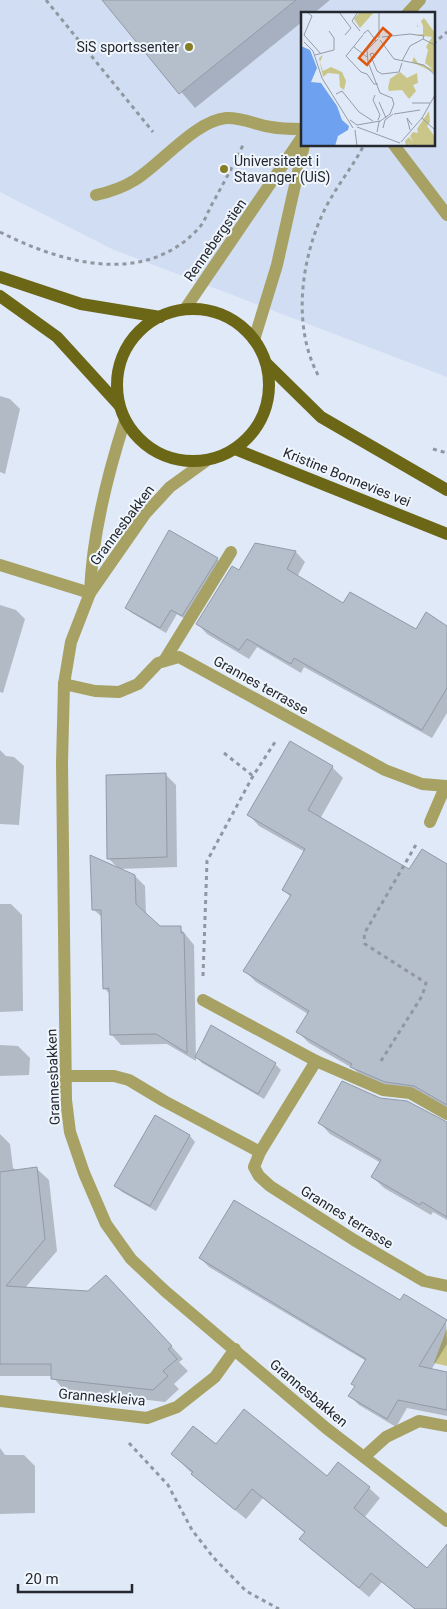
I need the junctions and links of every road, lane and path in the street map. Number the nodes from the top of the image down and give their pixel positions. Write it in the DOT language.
graph roads {
  1 [pos="46,0"];
  2 [pos="420,0"];
  3 [pos="409,12"];
  4 [pos="447,32"];
  5 [pos="434,43"];
  6 [pos="254,123"];
  7 [pos="301,129"];
  8 [pos="301,138"];
  9 [pos="304,146"];
  10 [pos="363,146"];
  11 [pos="395,146"];
  12 [pos="170,153"];
  13 [pos="96,195"];
  14 [pos="447,215"];
  15 [pos="0,232"];
  16 [pos="0,277"];
  17 [pos="0,296"];
  18 [pos="185,309"];
  19 [pos="160,317"];
  20 [pos="254,340"];
  21 [pos="266,363"];
  22 [pos="320,379"];
  23 [pos="119,405"];
  24 [pos="125,420"];
  25 [pos="429,448"];
  26 [pos="236,449"];
  27 [pos="447,453"];
  28 [pos="206,461"];
  29 [pos="447,490"];
  30 [pos="447,534"];
  31 [pos="231,552"];
  32 [pos="0,565"];
  33 [pos="90,593"];
  34 [pos="164,662"];
  35 [pos="64,684"];
  36 [pos="290,717"];
  37 [pos="224,753"];
  38 [pos="253,776"];
  39 [pos="446,786"];
  40 [pos="430,822"];
  41 [pos="203,1000"];
  42 [pos="316,1061"];
  43 [pos="378,1067"];
  44 [pos="67,1076"];
  45 [pos="447,1114"];
  46 [pos="260,1152"];
  47 [pos="447,1286"];
  48 [pos="236,1349"];
  49 [pos="0,1401"];
  50 [pos="126,1415"];
  51 [pos="447,1426"];
  52 [pos="364,1457"];
  53 [pos="447,1520"];
  54 [pos="278,1609"];
  1 -- 12 [label="path"];
  2 -- 3 [label="street"];
  4 -- 5 [label="path"];
  6 -- 7 [label="street"];
  6 -- 12 [label="street"];
  6 -- 15 [label="path"];
  8 -- 18 [label="street, Rennebergstien"];
  9 -- 20 [label="street"];
  10 -- 22 [label="path"];
  11 -- 14 [label="street"];
  12 -- 13 [label="street"];
  16 -- 19 [label="main road"];
  17 -- 23 [label="main road"];
  18 -- 19 [label="main road"];
  18 -- 20 [label="main road"];
  19 -- 23 [label="main road"];
  20 -- 21 [label="main road"];
  21 -- 26 [label="main road"];
  21 -- 29 [label="main road"];
  23 -- 24 [label="main road"];
  24 -- 28 [label="main road"];
  24 -- 33 [label="street, Grannesbakken"];
  25 -- 27 [label="path"];
  26 -- 28 [label="main road"];
  26 -- 30 [label="main road, Kristine Bonnevies vei"];
  28 -- 33 [label="street, Grannesbakken"];
  31 -- 34 [label="street"];
  32 -- 33 [label="street"];
  33 -- 35 [label="street, Grannesbakken"];
  34 -- 35 [label="street"];
  34 -- 36 [label="street, Grannes terrasse"];
  35 -- 44 [label="street, Grannesbakken"];
  36 -- 38 [label="path"];
  36 -- 39 [label="street, Grannes terrasse"];
  37 -- 38 [label="path"];
  38 -- 41 [label="path"];
  39 -- 40 [label="street, Grannes terrasse"];
  40 -- 43 [label="path"];
  41 -- 42 [label="street"];
  42 -- 45 [label="street"];
  42 -- 46 [label="street, Grannes terrasse"];
  44 -- 46 [label="street"];
  44 -- 48 [label="street, Grannesbakken"];
  46 -- 47 [label="street, Grannes terrasse"];
  48 -- 50 [label="street, Granneskleiva"];
  48 -- 52 [label="street, Grannesbakken"];
  49 -- 50 [label="street, Granneskleiva"];
  50 -- 54 [label="path"];
  51 -- 52 [label="street"];
  52 -- 53 [label="street, Grannesbakken"];
}
